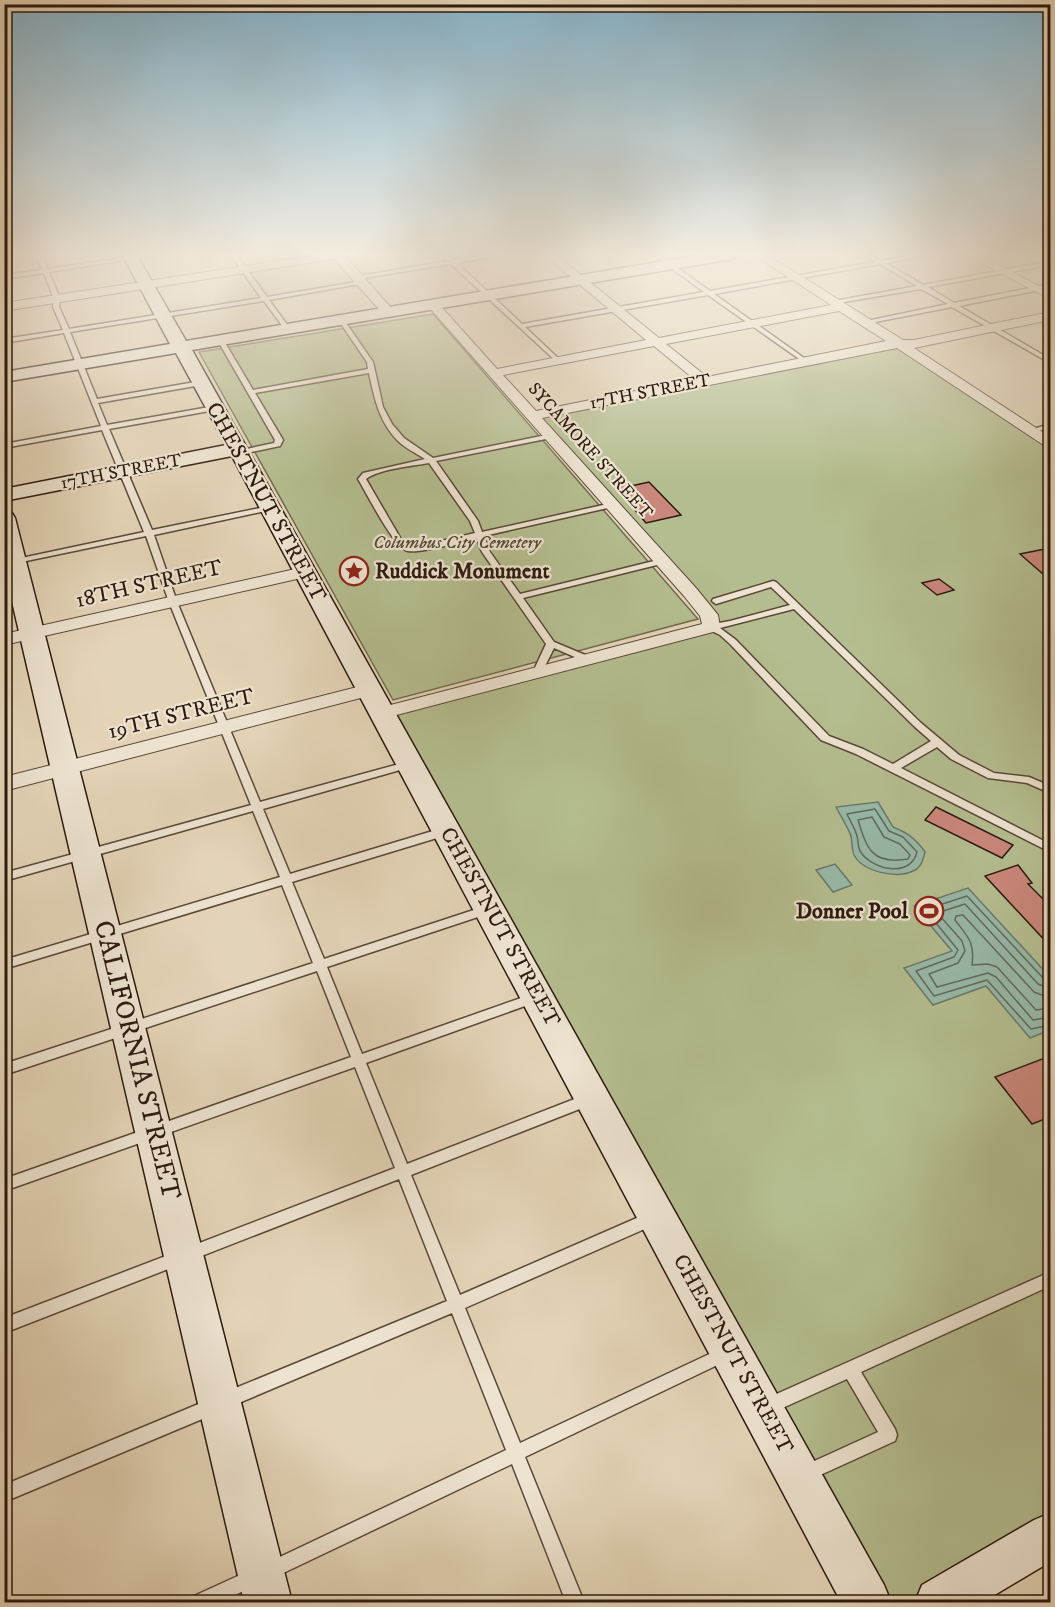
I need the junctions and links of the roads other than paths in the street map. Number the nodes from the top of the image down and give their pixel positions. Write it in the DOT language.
graph roads {
  1 [pos="81,329"];
  2 [pos="170,329"];
  3 [pos="294,329"];
  4 [pos="347,329"];
  5 [pos="455,329"];
  6 [pos="524,329"];
  7 [pos="640,329"];
  8 [pos="723,329"];
  9 [pos="762,329"];
  10 [pos="876,329"];
  11 [pos="990,329"];
  12 [pos="997,329"];
  13 [pos="288,330"];
  14 [pos="68,331"];
  15 [pos="4,341"];
  16 [pos="221,341"];
  17 [pos="656,342"];
  18 [pos="900,344"];
  19 [pos="180,348"];
  20 [pos="558,360"];
  21 [pos="805,361"];
  22 [pos="1050,361"];
  23 [pos="81,364"];
  24 [pos="372,370"];
  25 [pos="495,373"];
  26 [pos="4,377"];
  27 [pos="704,381"];
  28 [pos="252,392"];
  29 [pos="208,395"];
  30 [pos="95,401"];
  31 [pos="532,416"];
  32 [pos="1050,426"];
  33 [pos="105,428"];
  34 [pos="1031,431"];
  35 [pos="551,436"];
  36 [pos="1050,443"];
  37 [pos="4,446"];
  38 [pos="239,451"];
  39 [pos="431,460"];
  40 [pos="122,472"];
  41 [pos="4,495"];
  42 [pos="612,505"];
  43 [pos="270,508"];
  44 [pos="4,518"];
  45 [pos="149,533"];
  46 [pos="479,536"];
  47 [pos="662,561"];
  48 [pos="10,562"];
  49 [pos="304,572"];
  50 [pos="518,597"];
  51 [pos="716,600"];
  52 [pos="173,602"];
  53 [pos="797,606"];
  54 [pos="711,627"];
  55 [pos="19,636"];
  56 [pos="551,644"];
  57 [pos="587,659"];
  58 [pos="538,672"];
  59 [pos="376,701"];
  60 [pos="225,727"];
  61 [pos="937,742"];
  62 [pos="410,764"];
  63 [pos="67,768"];
  64 [pos="892,769"];
  65 [pos="4,784"];
  66 [pos="1050,790"];
  67 [pos="257,807"];
  68 [pos="447,831"];
  69 [pos="1050,848"];
  70 [pos="87,853"];
  71 [pos="4,877"];
  72 [pos="286,879"];
  73 [pos="489,909"];
  74 [pos="107,933"];
  75 [pos="321,964"];
  76 [pos="4,965"];
  77 [pos="538,997"];
  78 [pos="129,1028"];
  79 [pos="359,1060"];
  80 [pos="4,1070"];
  81 [pos="593,1098"];
  82 [pos="154,1131"];
  83 [pos="403,1171"];
  84 [pos="4,1185"];
  85 [pos="657,1216"];
  86 [pos="185,1256"];
  87 [pos="1050,1278"];
  88 [pos="457,1304"];
  89 [pos="4,1326"];
  90 [pos="731,1352"];
  91 [pos="850,1370"];
  92 [pos="220,1403"];
  93 [pos="763,1409"];
  94 [pos="517,1454"];
  95 [pos="800,1476"];
  96 [pos="4,1494"];
  97 [pos="1050,1536"];
  98 [pos="265,1588"];
  99 [pos="200,1602"];
  100 [pos="575,1602"];
  101 [pos="867,1602"];
  102 [pos="939,1602"];
  1 -- 14 [label="lane"];
  2 -- 19 [label="street, CHESTNUT STREET"];
  3 -- 13 [label="street"];
  4 -- 24 [label="lane"];
  5 -- 25 [label="street, SYCAMORE STREET"];
  6 -- 20 [label="lane"];
  7 -- 17 [label="street"];
  8 -- 17 [label="street"];
  9 -- 21 [label="lane"];
  10 -- 18 [label="street"];
  11 -- 18 [label="street, 17TH STREET"];
  12 -- 22 [label="lane"];
  13 -- 16 [label="street"];
  14 -- 15 [label="lane"];
  14 -- 23 [label="lane"];
  16 -- 19 [label="street"];
  16 -- 28 [label="lane"];
  17 -- 20 [label="street"];
  17 -- 27 [label="street"];
  18 -- 21 [label="street, 17TH STREET"];
  18 -- 34 [label="street"];
  19 -- 23 [label="street"];
  19 -- 29 [label="street, CHESTNUT STREET"];
  20 -- 25 [label="street"];
  21 -- 27 [label="street, 17TH STREET"];
  23 -- 26 [label="street"];
  23 -- 30 [label="lane"];
  24 -- 28 [label="lane"];
  24 -- 39 [label="lane"];
  25 -- 31 [label="street, SYCAMORE STREET"];
  27 -- 31 [label="street, 17TH STREET"];
  28 -- 38 [label="lane"];
  29 -- 30 [label="lane"];
  29 -- 33 [label="lane"];
  29 -- 38 [label="street, CHESTNUT STREET"];
  30 -- 33 [label="lane"];
  31 -- 35 [label="street, SYCAMORE STREET"];
  32 -- 34 [label="lane"];
  33 -- 37 [label="lane"];
  33 -- 40 [label="lane"];
  34 -- 36 [label="street"];
  35 -- 39 [label="lane"];
  35 -- 42 [label="street, SYCAMORE STREET"];
  38 -- 40 [label="street, 17TH STREET"];
  38 -- 43 [label="street, CHESTNUT STREET"];
  39 -- 46 [label="lane"];
  39 -- 46 [label="lane"];
  40 -- 41 [label="street, 17TH STREET"];
  40 -- 45 [label="lane"];
  42 -- 46 [label="lane"];
  42 -- 47 [label="street, SYCAMORE STREET"];
  43 -- 45 [label="lane"];
  43 -- 49 [label="street, CHESTNUT STREET"];
  44 -- 48 [label="street, CALIFORNIA STREET"];
  45 -- 48 [label="lane"];
  45 -- 52 [label="lane"];
  46 -- 50 [label="lane"];
  47 -- 50 [label="lane"];
  47 -- 54 [label="street, SYCAMORE STREET"];
  48 -- 55 [label="street, CALIFORNIA STREET"];
  49 -- 52 [label="street, 18TH STREET"];
  49 -- 59 [label="street, CHESTNUT STREET"];
  50 -- 56 [label="lane"];
  51 -- 53 [label="lane"];
  52 -- 55 [label="street, 18TH STREET"];
  52 -- 60 [label="lane"];
  53 -- 54 [label="lane"];
  53 -- 61 [label="lane"];
  54 -- 57 [label="street, 19TH STREET"];
  54 -- 64 [label="lane"];
  55 -- 63 [label="street, CALIFORNIA STREET"];
  56 -- 57 [label="lane"];
  56 -- 58 [label="lane"];
  57 -- 58 [label="street, 19TH STREET"];
  58 -- 59 [label="street, 19TH STREET"];
  59 -- 60 [label="street, 19TH STREET"];
  59 -- 62 [label="street, CHESTNUT STREET"];
  60 -- 63 [label="street, 19TH STREET"];
  60 -- 67 [label="lane"];
  61 -- 64 [label="lane"];
  61 -- 66 [label="lane"];
  62 -- 67 [label="lane"];
  62 -- 68 [label="street, CHESTNUT STREET"];
  63 -- 65 [label="street, 19TH STREET"];
  63 -- 70 [label="street, CALIFORNIA STREET"];
  64 -- 69 [label="lane"];
  67 -- 70 [label="lane"];
  67 -- 72 [label="lane"];
  68 -- 72 [label="lane"];
  68 -- 73 [label="street, CHESTNUT STREET"];
  70 -- 71 [label="lane"];
  70 -- 74 [label="street, CALIFORNIA STREET"];
  72 -- 74 [label="lane"];
  72 -- 75 [label="lane"];
  73 -- 75 [label="lane"];
  73 -- 77 [label="street, CHESTNUT STREET"];
  74 -- 76 [label="lane"];
  74 -- 78 [label="street, CALIFORNIA STREET"];
  75 -- 78 [label="lane"];
  75 -- 79 [label="lane"];
  77 -- 79 [label="lane"];
  77 -- 81 [label="street, CHESTNUT STREET"];
  78 -- 80 [label="lane"];
  78 -- 82 [label="street, CALIFORNIA STREET"];
  79 -- 82 [label="lane"];
  79 -- 83 [label="lane"];
  81 -- 83 [label="lane"];
  81 -- 85 [label="street, CHESTNUT STREET"];
  82 -- 84 [label="lane"];
  82 -- 86 [label="street, CALIFORNIA STREET"];
  83 -- 86 [label="lane"];
  83 -- 88 [label="lane"];
  85 -- 88 [label="lane"];
  85 -- 90 [label="street, CHESTNUT STREET"];
  86 -- 89 [label="lane"];
  86 -- 92 [label="street, CALIFORNIA STREET"];
  87 -- 91 [label="lane"];
  88 -- 92 [label="lane"];
  88 -- 94 [label="lane"];
  90 -- 93 [label="street, CHESTNUT STREET"];
  90 -- 94 [label="lane"];
  91 -- 93 [label="lane"];
  91 -- 95 [label="lane"];
  92 -- 96 [label="lane"];
  92 -- 98 [label="street, CALIFORNIA STREET"];
  93 -- 95 [label="street, CHESTNUT STREET"];
  94 -- 98 [label="lane"];
  94 -- 100 [label="lane"];
  95 -- 101 [label="street, CHESTNUT STREET"];
  97 -- 102 [label="street"];
  98 -- 99 [label="lane"];
}
